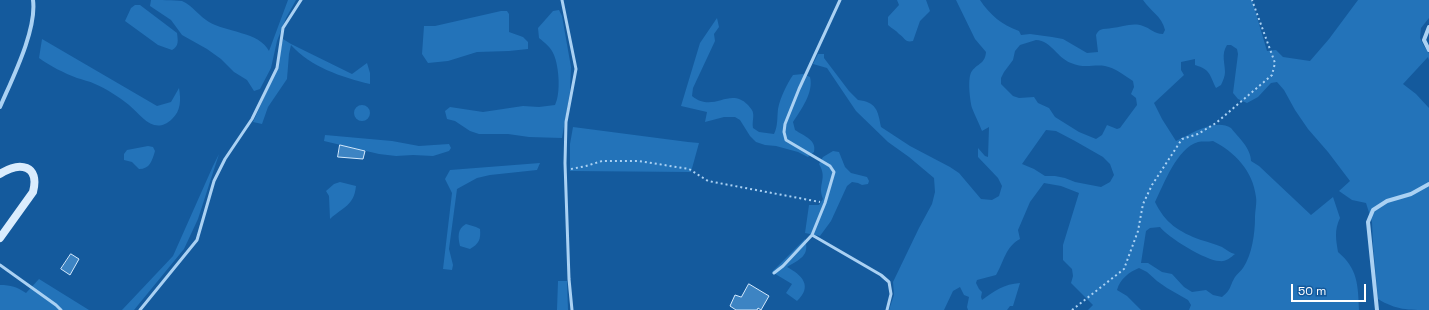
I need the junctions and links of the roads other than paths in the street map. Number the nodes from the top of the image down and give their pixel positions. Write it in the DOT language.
graph roads {
  1 [pos="33,0"];
  2 [pos="301,0"];
  3 [pos="562,0"];
  4 [pos="840,0"];
  5 [pos="1429,27"];
  6 [pos="1429,50"];
  7 [pos="0,107"];
  8 [pos="0,174"];
  9 [pos="1429,184"];
  10 [pos="812,235"];
  11 [pos="0,238"];
  12 [pos="0,265"];
  13 [pos="774,273"];
  14 [pos="61,310"];
  15 [pos="140,310"];
  16 [pos="572,310"];
  17 [pos="887,310"];
  18 [pos="1377,310"];
  1 -- 7 [label="street"];
  2 -- 15 [label="lane"];
  3 -- 16 [label="lane"];
  4 -- 10 [label="lane"];
  5 -- 6 [label="street"];
  8 -- 11 [label="main road"];
  9 -- 18 [label="street"];
  10 -- 13 [label="lane"];
  10 -- 17 [label="lane"];
  12 -- 14 [label="lane"];
}
